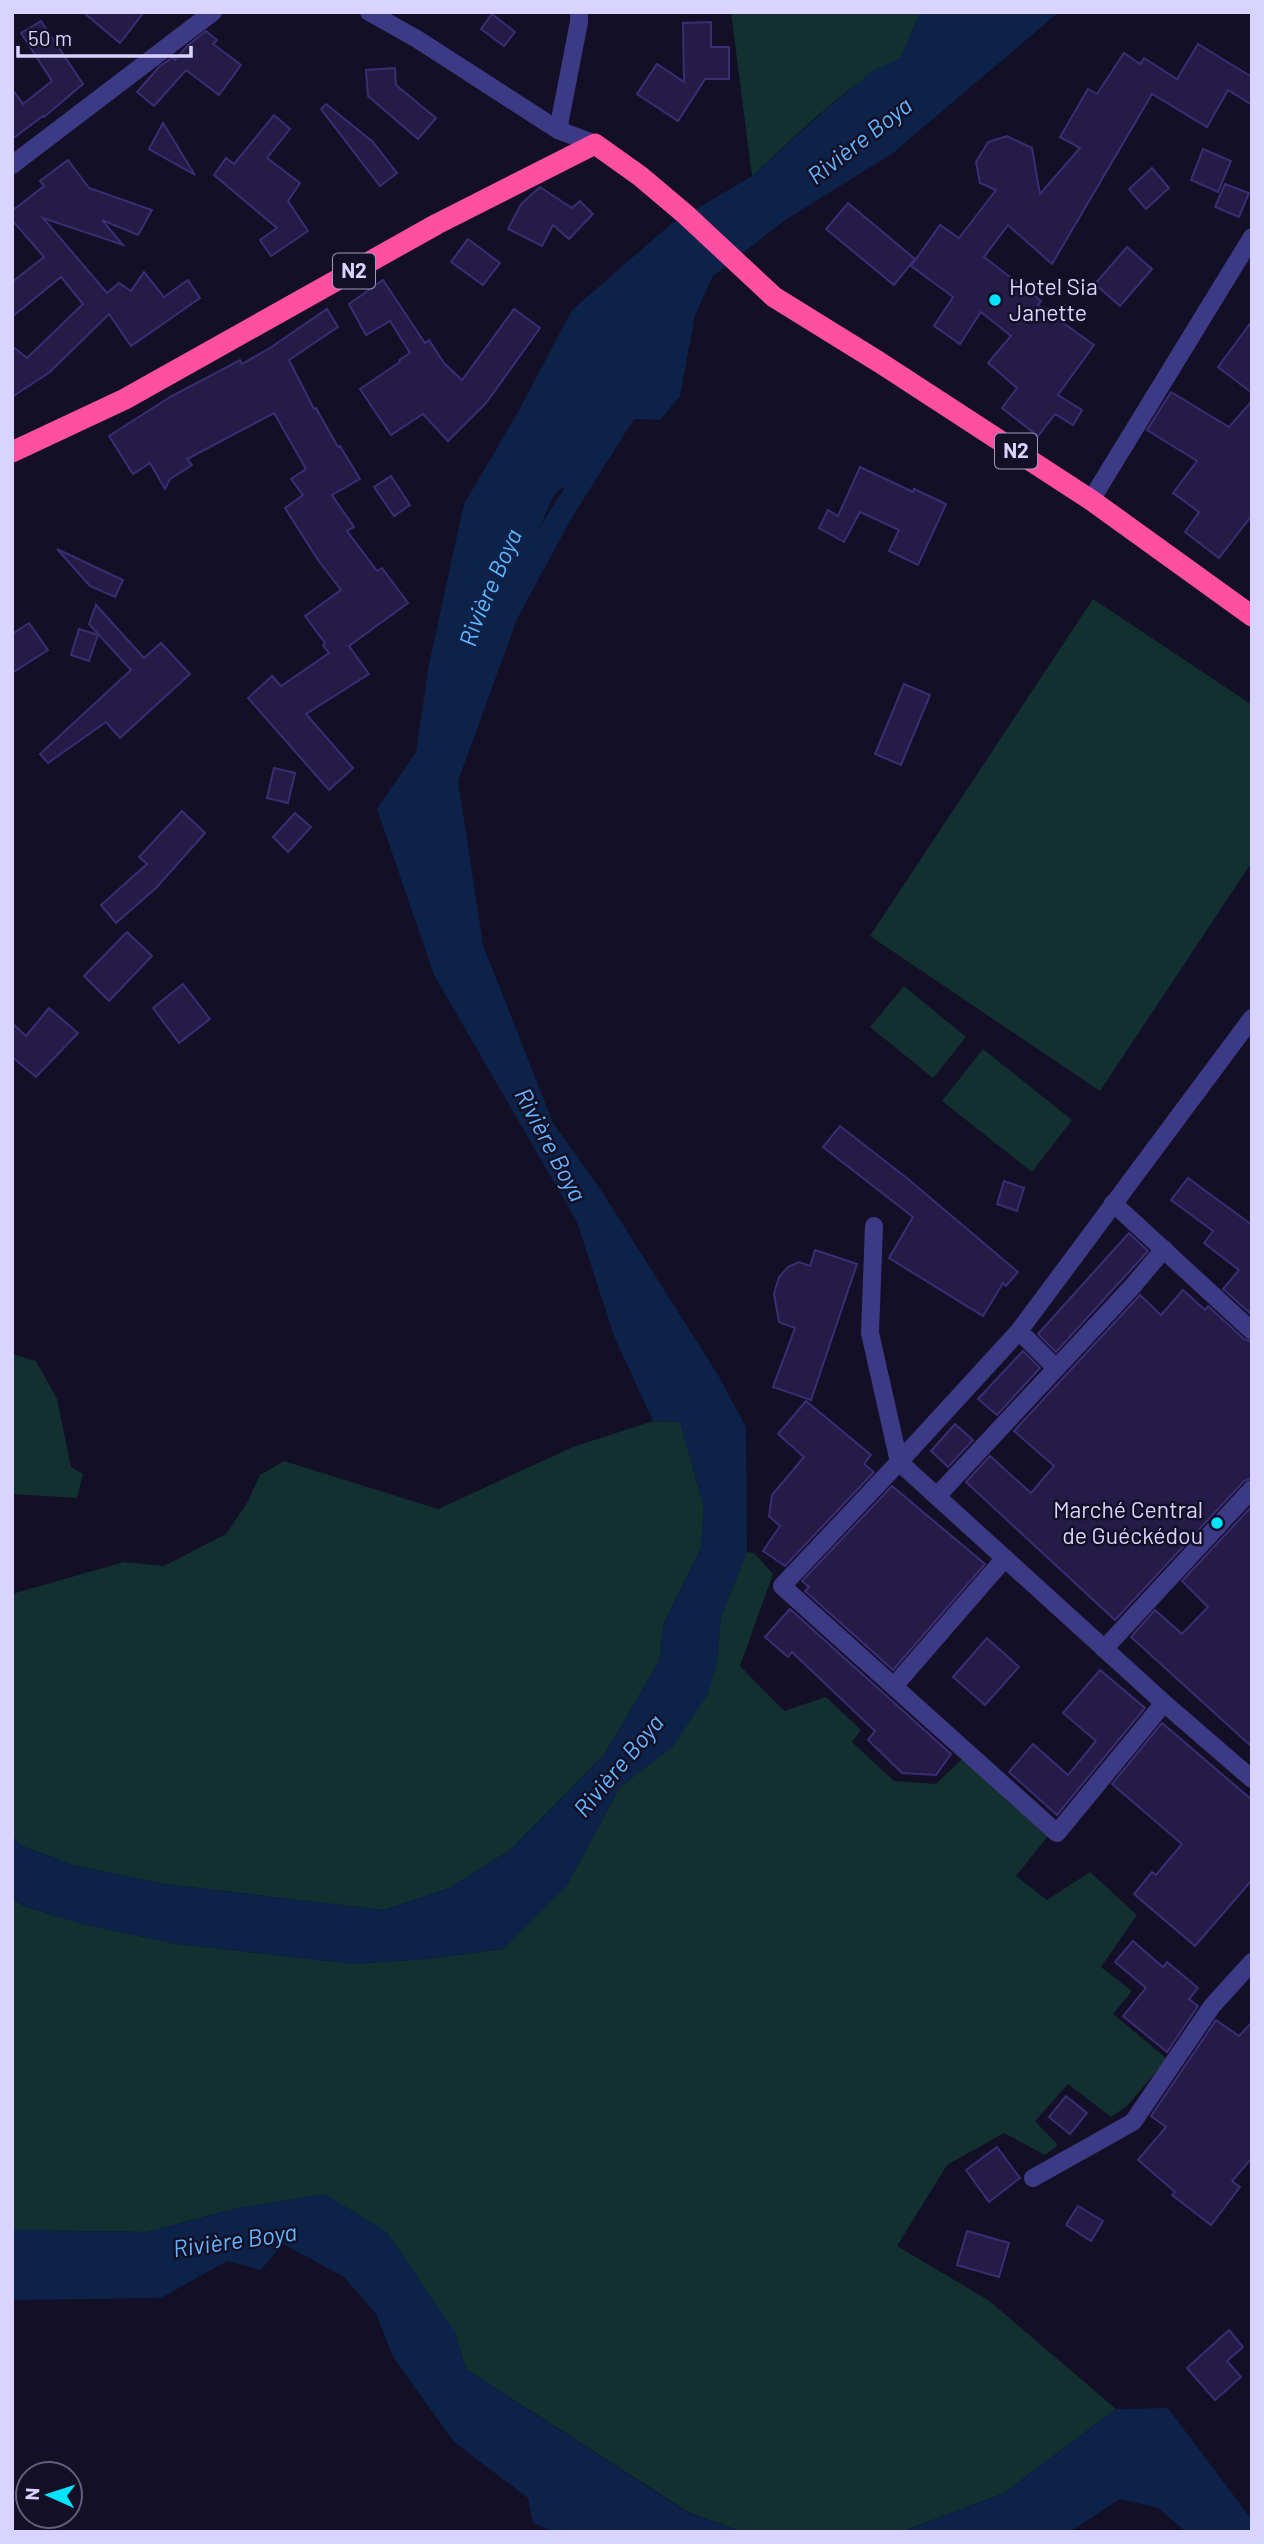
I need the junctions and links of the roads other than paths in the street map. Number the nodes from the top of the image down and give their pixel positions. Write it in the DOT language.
graph roads {
  1 [pos="213,12"];
  2 [pos="369,12"];
  3 [pos="579,12"];
  4 [pos="558,130"];
  5 [pos="595,144"];
  6 [pos="12,165"];
  7 [pos="1252,237"];
  8 [pos="12,452"];
  9 [pos="1091,500"];
  10 [pos="1252,616"];
  11 [pos="1252,1018"];
  12 [pos="1113,1203"];
  13 [pos="874,1226"];
  14 [pos="1164,1249"];
  15 [pos="1018,1331"];
  16 [pos="1252,1331"];
  17 [pos="1056,1368"];
  18 [pos="900,1462"];
  19 [pos="1252,1489"];
  20 [pos="937,1496"];
  21 [pos="1005,1558"];
  22 [pos="1104,1649"];
  23 [pos="894,1686"];
  24 [pos="1164,1703"];
  25 [pos="1252,1779"];
  26 [pos="1252,1962"];
  27 [pos="1033,2178"];
  1 -- 6 [label="street"];
  2 -- 4 [label="street"];
  3 -- 4 [label="street"];
  4 -- 5 [label="street"];
  5 -- 8 [label="highway, N2"];
  5 -- 9 [label="highway, N2"];
  7 -- 9 [label="street"];
  9 -- 10 [label="highway, N2"];
  11 -- 12 [label="street"];
  12 -- 14 [label="street"];
  12 -- 15 [label="street"];
  13 -- 18 [label="street"];
  14 -- 16 [label="street"];
  14 -- 17 [label="street"];
  15 -- 17 [label="street"];
  15 -- 18 [label="street"];
  17 -- 20 [label="street"];
  18 -- 20 [label="street"];
  18 -- 23 [label="street"];
  19 -- 22 [label="street"];
  20 -- 21 [label="street"];
  21 -- 22 [label="street"];
  21 -- 23 [label="street"];
  22 -- 24 [label="street"];
  23 -- 24 [label="street"];
  24 -- 25 [label="street"];
  26 -- 27 [label="street"];
}
